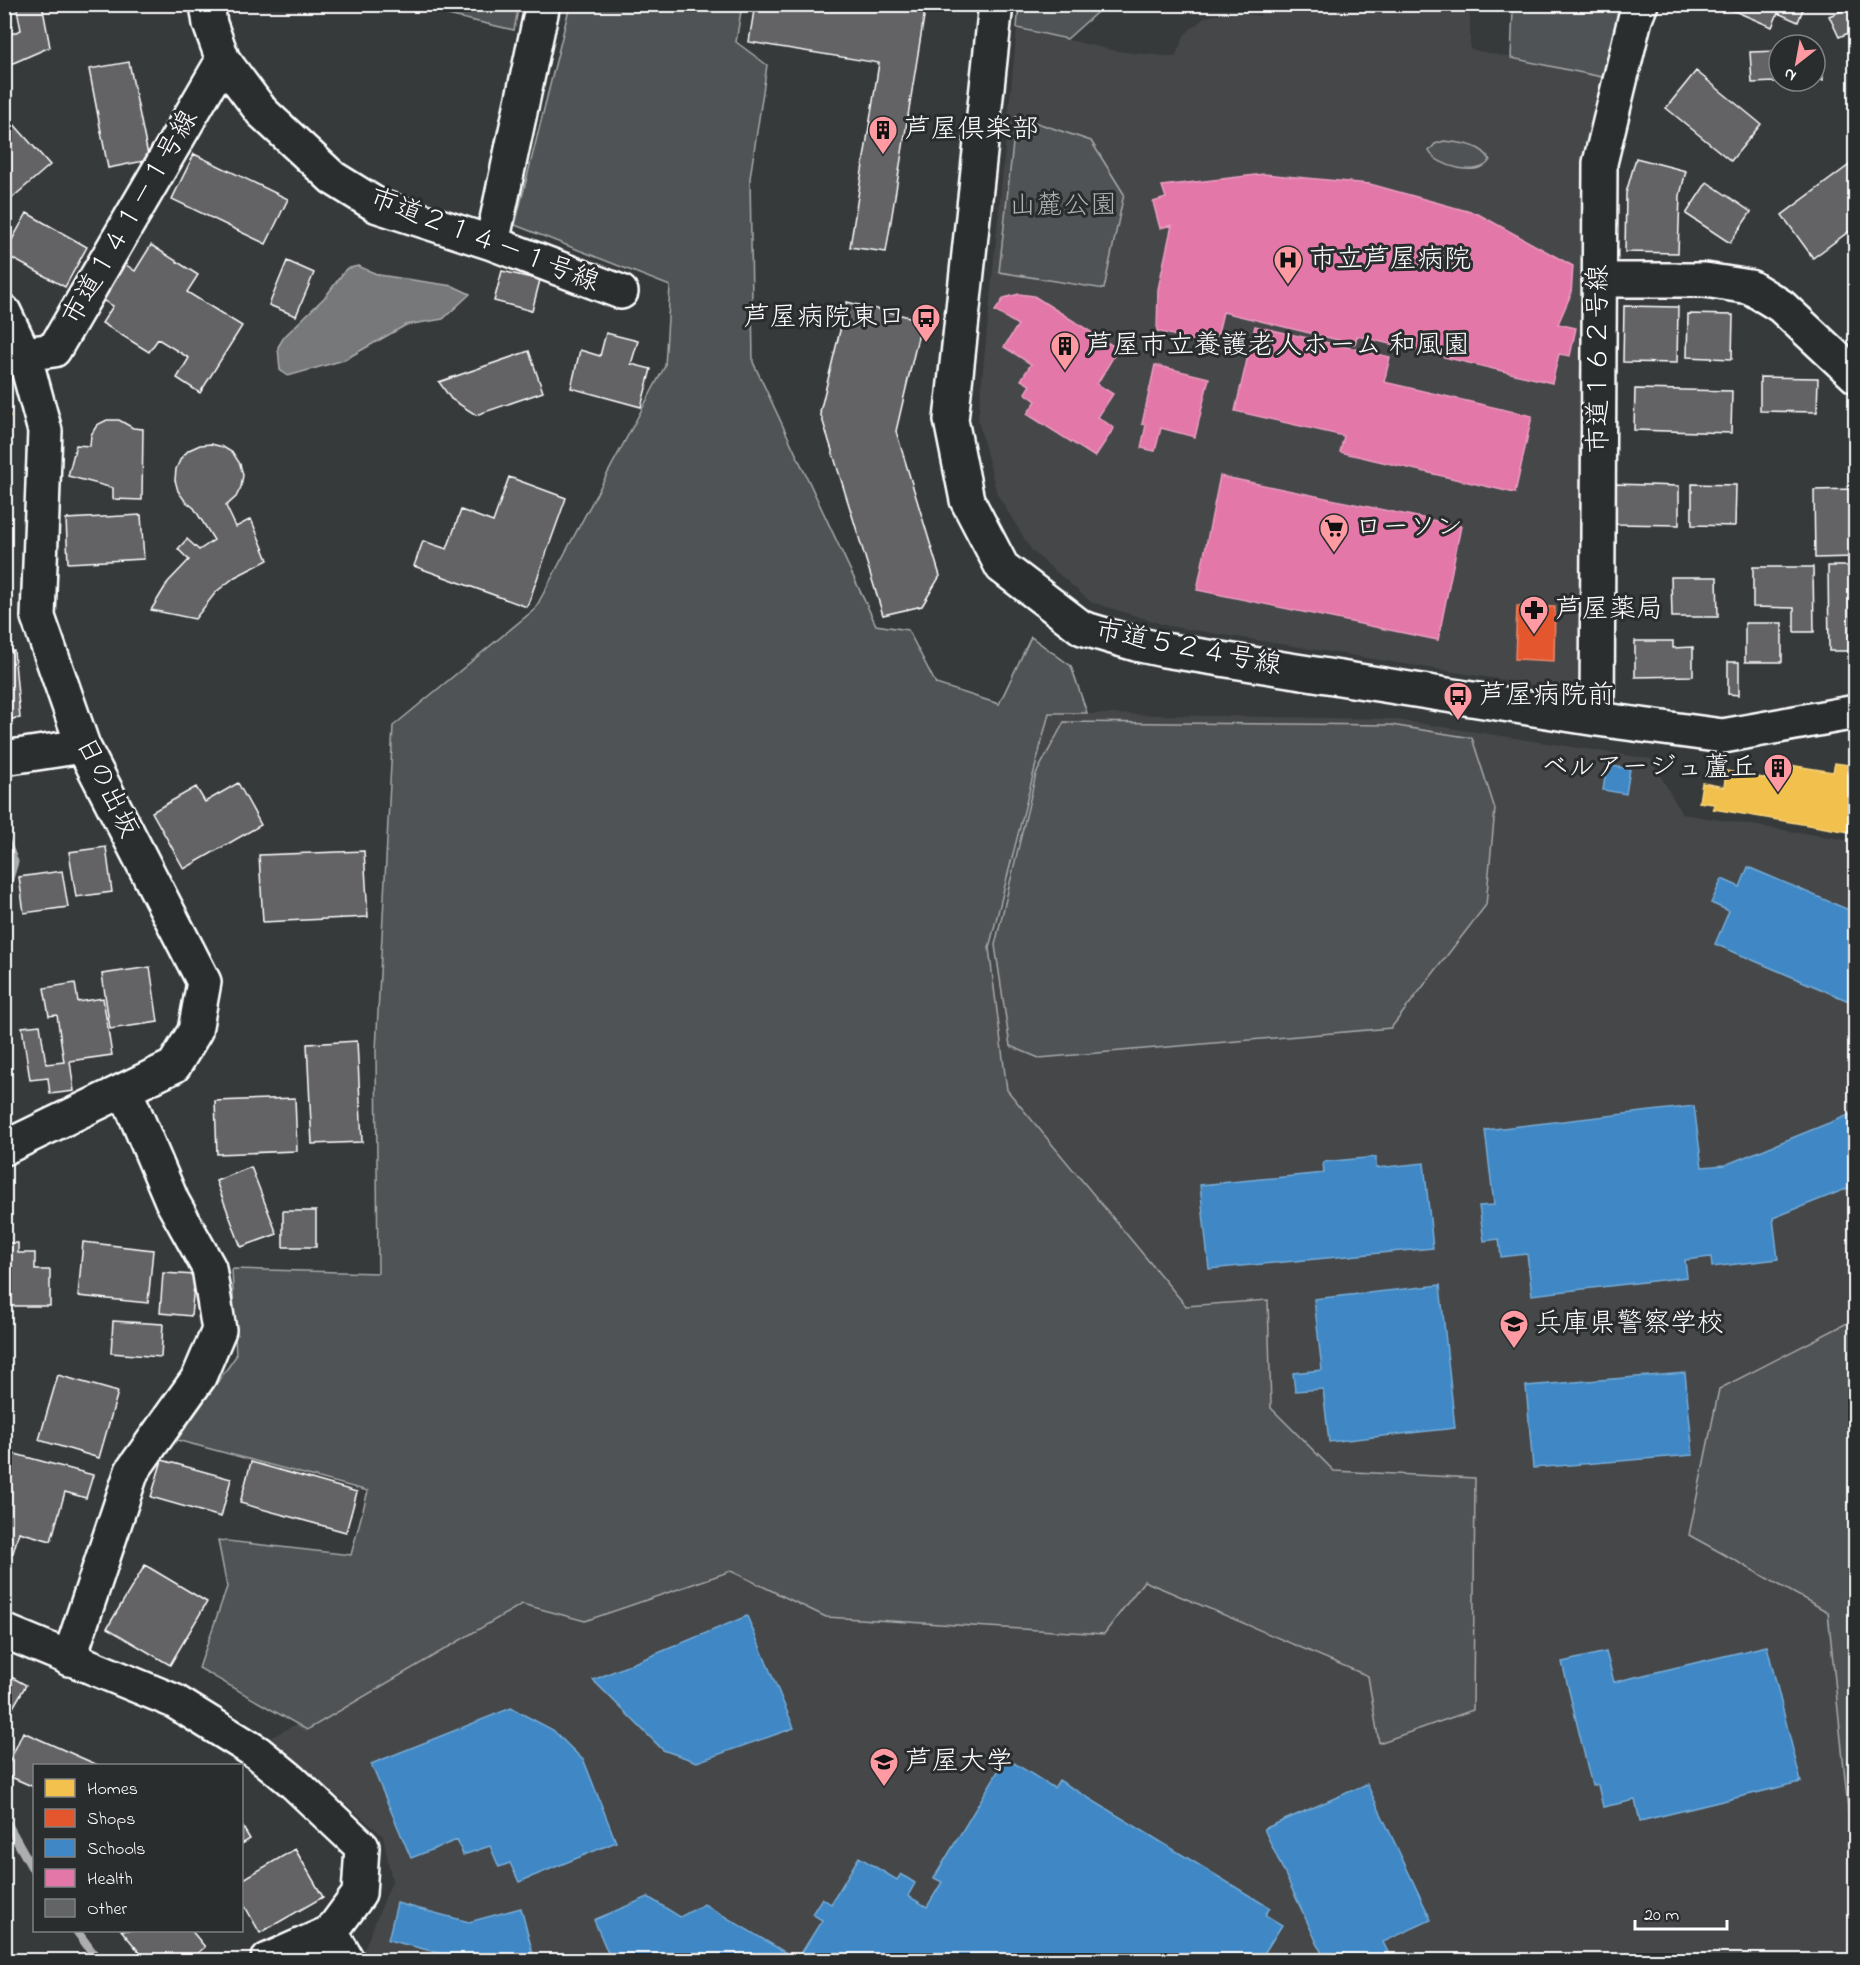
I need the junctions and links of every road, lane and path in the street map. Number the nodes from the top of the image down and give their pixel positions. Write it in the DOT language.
graph roads {
  1 [pos="207,4"];
  2 [pos="543,4"];
  3 [pos="996,4"];
  4 [pos="1641,4"];
  5 [pos="223,60"];
  6 [pos="492,243"];
  7 [pos="1599,279"];
  8 [pos="621,292"];
  9 [pos="4,312"];
  10 [pos="24,354"];
  11 [pos="1856,376"];
  12 [pos="1856,712"];
  13 [pos="1597,719"];
  14 [pos="83,746"];
  15 [pos="4,758"];
  16 [pos="125,1090"];
  17 [pos="4,1148"];
  18 [pos="4,1631"];
  19 [pos="69,1659"];
  20 [pos="331,1932"];
  21 [pos="268,1960"];
  22 [pos="347,1960"];
  1 -- 5 [label="street, 市道２１４－１号線"];
  2 -- 6 [label="street"];
  3 -- 13 [label="street, 市道５２４号線"];
  4 -- 7 [label="street, 市道１６２号線"];
  5 -- 6 [label="street, 市道２１４－１号線"];
  5 -- 10 [label="street, 市道１４１－１号線"];
  6 -- 8 [label="street, 市道２１４－１号線"];
  7 -- 11 [label="street"];
  7 -- 13 [label="street, 市道１６２号線"];
  9 -- 10 [label="street, 日の出坂"];
  10 -- 14 [label="street, 日の出坂"];
  12 -- 13 [label="street, 市道５２４号線"];
  14 -- 15 [label="street"];
  14 -- 16 [label="street, 日の出坂"];
  16 -- 17 [label="street, 日の出坂"];
  16 -- 19 [label="street"];
  18 -- 19 [label="street"];
  19 -- 20 [label="street"];
  20 -- 21 [label="street"];
  20 -- 22 [label="street"];
}
